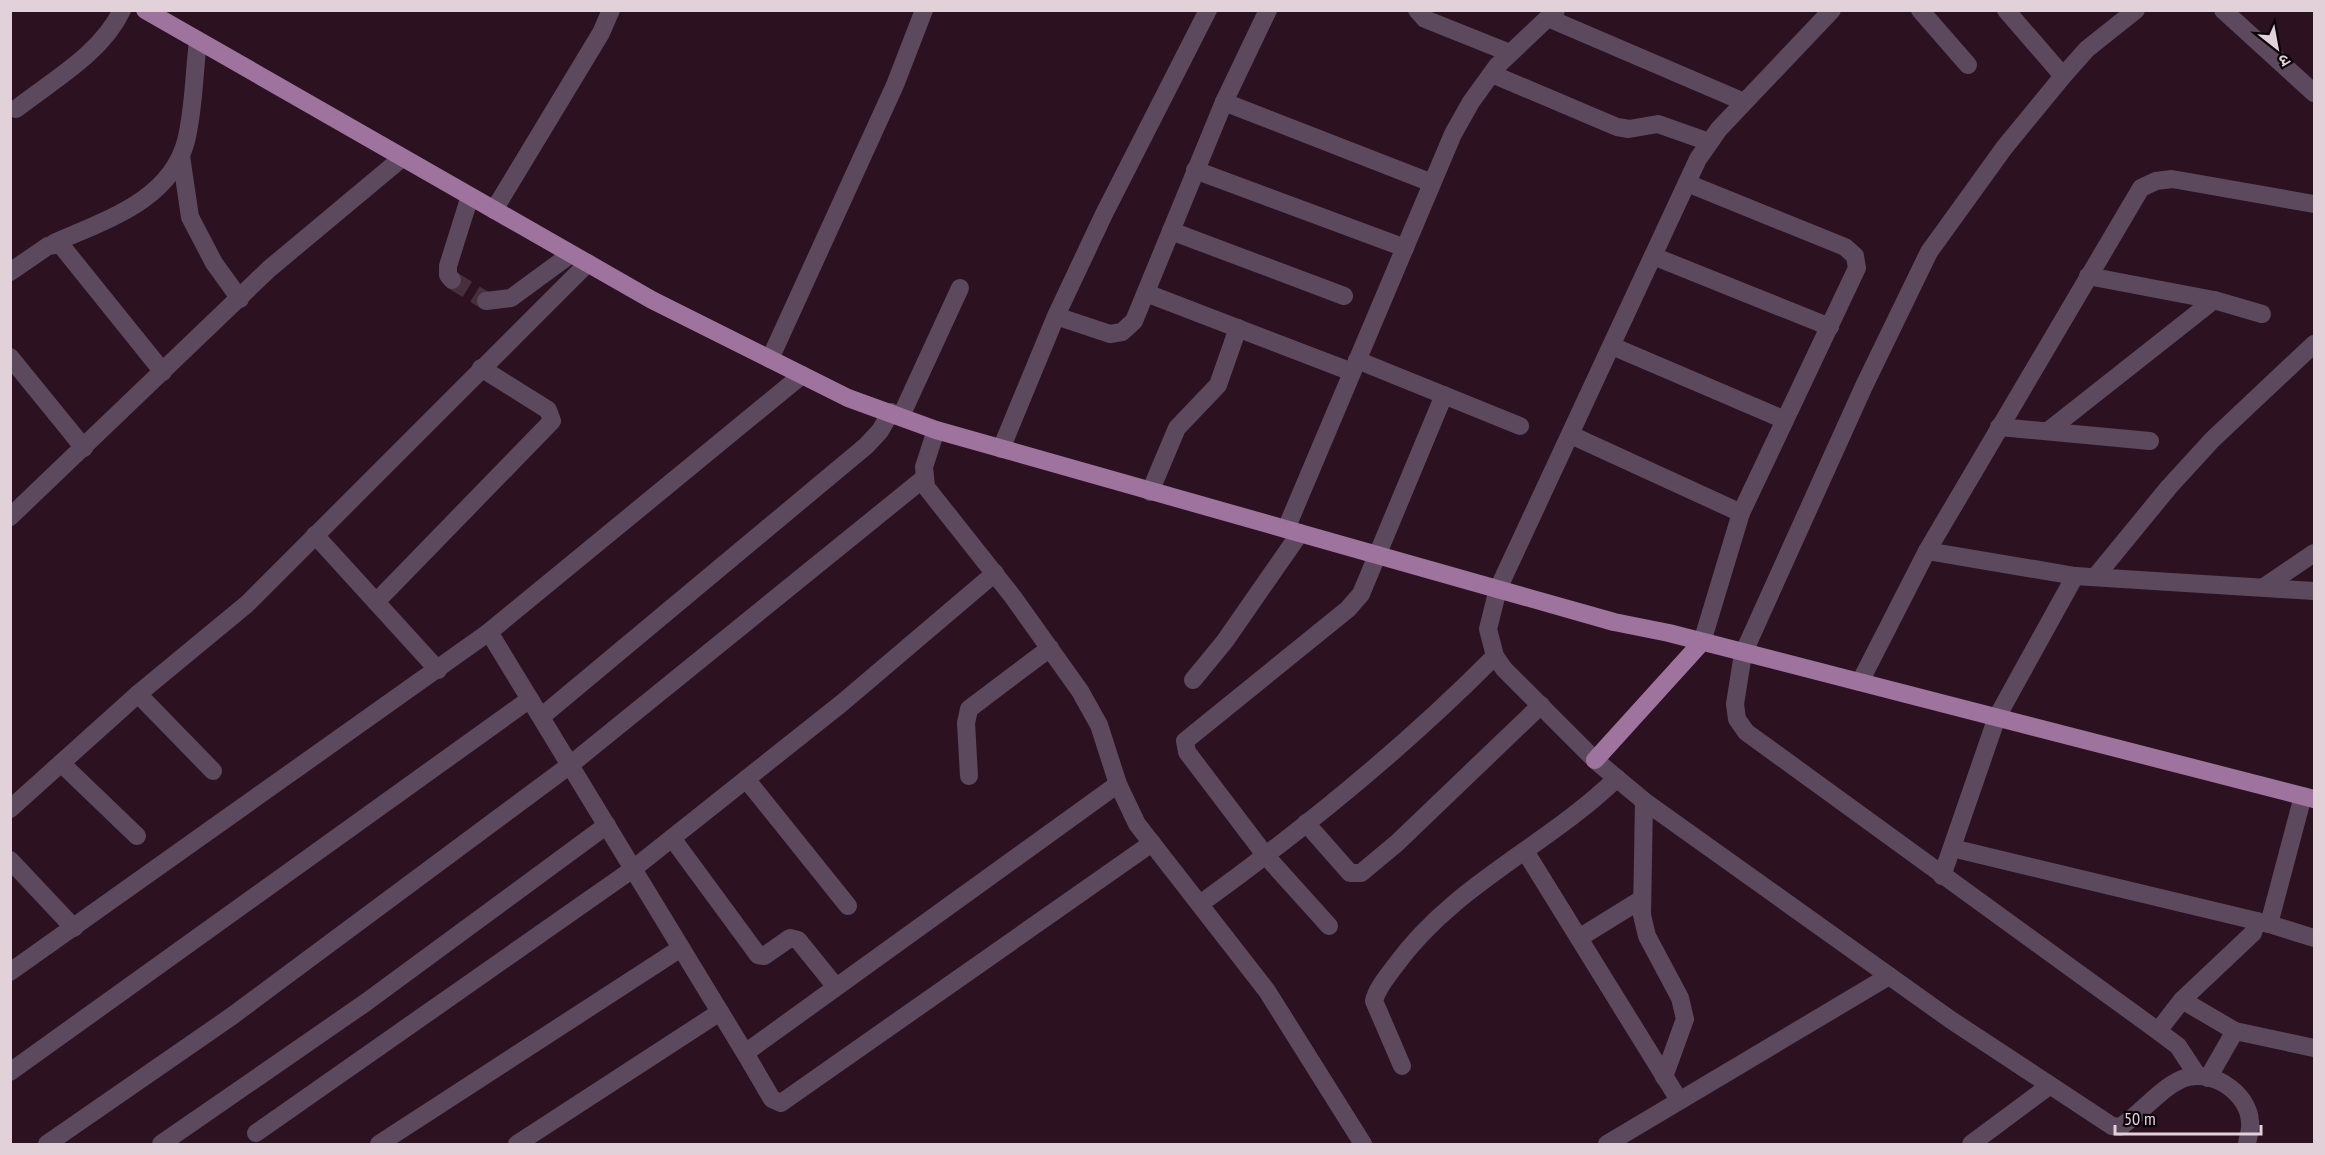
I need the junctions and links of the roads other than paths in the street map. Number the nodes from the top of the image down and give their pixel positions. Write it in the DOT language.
graph roads {
  1 [pos="122,10"];
  2 [pos="145,10"];
  3 [pos="612,10"];
  4 [pos="924,10"];
  5 [pos="1208,10"];
  6 [pos="1268,10"];
  7 [pos="1418,10"];
  8 [pos="1832,10"];
  9 [pos="1920,10"];
  10 [pos="2006,10"];
  11 [pos="2136,10"];
  12 [pos="2223,10"];
  13 [pos="1552,14"];
  14 [pos="198,41"];
  15 [pos="1510,53"];
  16 [pos="1968,64"];
  17 [pos="1492,74"];
  18 [pos="2063,76"];
  19 [pos="2314,93"];
  20 [pos="1224,102"];
  21 [pos="1744,102"];
  22 [pos="16,109"];
  23 [pos="1709,142"];
  24 [pos="181,156"];
  25 [pos="402,158"];
  26 [pos="1196,170"];
  27 [pos="1432,183"];
  28 [pos="1687,183"];
  29 [pos="470,196"];
  30 [pos="2314,204"];
  31 [pos="494,210"];
  32 [pos="1171,231"];
  33 [pos="54,243"];
  34 [pos="1405,248"];
  35 [pos="571,254"];
  36 [pos="1653,256"];
  37 [pos="588,263"];
  38 [pos="10,272"];
  39 [pos="2088,276"];
  40 [pos="452,280"];
  41 [pos="960,288"];
  42 [pos="1146,293"];
  43 [pos="1344,296"];
  44 [pos="240,298"];
  45 [pos="2214,300"];
  46 [pos="486,301"];
  47 [pos="2262,314"];
  48 [pos="1056,316"];
  49 [pos="1830,327"];
  50 [pos="1238,328"];
  51 [pos="2314,344"];
  52 [pos="1612,346"];
  53 [pos="10,357"];
  54 [pos="770,359"];
  55 [pos="1355,366"];
  56 [pos="481,368"];
  57 [pos="163,372"];
  58 [pos="802,375"];
  59 [pos="1444,395"];
  60 [pos="896,414"];
  61 [pos="1785,420"];
  62 [pos="1520,426"];
  63 [pos="1999,428"];
  64 [pos="936,430"];
  65 [pos="2048,431"];
  66 [pos="1571,435"];
  67 [pos="2150,441"];
  68 [pos="84,448"];
  69 [pos="1001,449"];
  70 [pos="923,479"];
  71 [pos="1150,492"];
  72 [pos="1741,513"];
  73 [pos="10,517"];
  74 [pos="1293,531"];
  75 [pos="315,535"];
  76 [pos="1927,551"];
  77 [pos="2314,553"];
  78 [pos="1379,555"];
  79 [pos="995,573"];
  80 [pos="2075,576"];
  81 [pos="2096,576"];
  82 [pos="2264,586"];
  83 [pos="1498,589"];
  84 [pos="2314,591"];
  85 [pos="376,602"];
  86 [pos="489,632"];
  87 [pos="1702,642"];
  88 [pos="1050,648"];
  89 [pos="1743,654"];
  90 [pos="1495,656"];
  91 [pos="438,670"];
  92 [pos="1193,680"];
  93 [pos="1860,682"];
  94 [pos="138,694"];
  95 [pos="530,699"];
  96 [pos="1541,705"];
  97 [pos="541,717"];
  98 [pos="1997,717"];
  99 [pos="1595,760"];
  100 [pos="62,763"];
  101 [pos="570,765"];
  102 [pos="213,771"];
  103 [pos="969,776"];
  104 [pos="1617,778"];
  105 [pos="746,779"];
  106 [pos="1118,784"];
  107 [pos="2309,798"];
  108 [pos="1644,801"];
  109 [pos="10,809"];
  110 [pos="1306,823"];
  111 [pos="607,825"];
  112 [pos="136,836"];
  113 [pos="672,838"];
  114 [pos="1152,843"];
  115 [pos="1952,848"];
  116 [pos="1525,851"];
  117 [pos="1266,856"];
  118 [pos="10,860"];
  119 [pos="633,869"];
  120 [pos="1942,876"];
  121 [pos="1642,899"];
  122 [pos="1200,904"];
  123 [pos="848,906"];
  124 [pos="2263,922"];
  125 [pos="1329,926"];
  126 [pos="74,928"];
  127 [pos="1579,938"];
  128 [pos="2314,938"];
  129 [pos="681,948"];
  130 [pos="10,972"];
  131 [pos="1889,976"];
  132 [pos="836,987"];
  133 [pos="2182,1000"];
  134 [pos="720,1012"];
  135 [pos="2158,1031"];
  136 [pos="2235,1031"];
  137 [pos="2314,1048"];
  138 [pos="745,1053"];
  139 [pos="1402,1066"];
  140 [pos="10,1072"];
  141 [pos="1664,1077"];
  142 [pos="2203,1077"];
  143 [pos="2049,1086"];
  144 [pos="1679,1100"];
  145 [pos="2112,1126"];
  146 [pos="256,1133"];
  147 [pos="47,1144"];
  148 [pos="161,1144"];
  149 [pos="380,1144"];
  150 [pos="517,1144"];
  151 [pos="1363,1144"];
  152 [pos="1607,1144"];
  153 [pos="1971,1144"];
  154 [pos="2117,1144"];
  155 [pos="2247,1144"];
  1 -- 22 [label="street"];
  2 -- 14 [label="main road"];
  3 -- 31 [label="street"];
  4 -- 54 [label="street"];
  5 -- 48 [label="street"];
  6 -- 20 [label="street"];
  7 -- 15 [label="street"];
  8 -- 21 [label="street"];
  9 -- 16 [label="street"];
  10 -- 18 [label="street"];
  11 -- 18 [label="street"];
  12 -- 19 [label="street"];
  13 -- 15 [label="street"];
  13 -- 21 [label="street"];
  14 -- 24 [label="street"];
  14 -- 25 [label="main road"];
  15 -- 17 [label="street"];
  17 -- 23 [label="street"];
  17 -- 27 [label="street"];
  18 -- 89 [label="street"];
  20 -- 26 [label="street"];
  20 -- 27 [label="street"];
  21 -- 23 [label="street"];
  23 -- 28 [label="street"];
  24 -- 33 [label="street"];
  24 -- 44 [label="street"];
  25 -- 29 [label="main road"];
  25 -- 44 [label="street"];
  26 -- 32 [label="street"];
  26 -- 34 [label="street"];
  27 -- 34 [label="street"];
  28 -- 36 [label="street"];
  28 -- 49 [label="street"];
  29 -- 31 [label="main road"];
  29 -- 40 [label="street"];
  30 -- 39 [label="street"];
  31 -- 35 [label="main road"];
  32 -- 42 [label="street"];
  32 -- 43 [label="street"];
  33 -- 38 [label="street"];
  33 -- 57 [label="street"];
  34 -- 55 [label="street"];
  35 -- 37 [label="main road"];
  35 -- 46 [label="street"];
  36 -- 49 [label="street"];
  36 -- 52 [label="street"];
  37 -- 54 [label="main road"];
  37 -- 56 [label="street"];
  39 -- 45 [label="street"];
  39 -- 63 [label="street"];
  41 -- 60 [label="street"];
  42 -- 48 [label="street"];
  42 -- 50 [label="street"];
  44 -- 57 [label="street"];
  45 -- 47 [label="street"];
  45 -- 65 [label="street"];
  48 -- 69 [label="street"];
  49 -- 61 [label="street"];
  50 -- 55 [label="street"];
  50 -- 71 [label="street"];
  51 -- 81 [label="street"];
  52 -- 61 [label="street"];
  52 -- 66 [label="street"];
  53 -- 68 [label="street"];
  54 -- 58 [label="main road"];
  55 -- 59 [label="street"];
  55 -- 74 [label="street"];
  56 -- 75 [label="street"];
  56 -- 85 [label="street"];
  57 -- 68 [label="street"];
  58 -- 60 [label="main road"];
  58 -- 86 [label="street"];
  59 -- 62 [label="street"];
  59 -- 78 [label="street"];
  60 -- 64 [label="main road"];
  60 -- 97 [label="street"];
  61 -- 72 [label="street"];
  63 -- 65 [label="street"];
  63 -- 76 [label="street"];
  64 -- 69 [label="main road"];
  64 -- 70 [label="street"];
  65 -- 67 [label="street"];
  66 -- 72 [label="street"];
  66 -- 83 [label="street"];
  68 -- 73 [label="street"];
  69 -- 71 [label="main road"];
  70 -- 79 [label="street"];
  70 -- 101 [label="street"];
  71 -- 74 [label="main road"];
  72 -- 87 [label="street"];
  74 -- 78 [label="main road"];
  74 -- 92 [label="street"];
  75 -- 85 [label="street"];
  75 -- 94 [label="street"];
  76 -- 80 [label="street"];
  76 -- 93 [label="street"];
  77 -- 82 [label="street"];
  78 -- 83 [label="main road"];
  78 -- 117 [label="street"];
  79 -- 88 [label="street"];
  79 -- 105 [label="street"];
  80 -- 81 [label="street"];
  80 -- 98 [label="street"];
  81 -- 82 [label="street"];
  82 -- 84 [label="street"];
  83 -- 87 [label="main road"];
  83 -- 90 [label="street"];
  85 -- 91 [label="street"];
  86 -- 91 [label="street"];
  86 -- 95 [label="street"];
  87 -- 89 [label="main road"];
  87 -- 99 [label="main road"];
  88 -- 103 [label="street"];
  88 -- 106 [label="street"];
  89 -- 93 [label="main road"];
  89 -- 120 [label="street"];
  90 -- 96 [label="street"];
  90 -- 110 [label="street"];
  91 -- 126 [label="street"];
  93 -- 98 [label="main road"];
  94 -- 100 [label="street"];
  94 -- 102 [label="street"];
  95 -- 97 [label="street"];
  95 -- 140 [label="street"];
  96 -- 99 [label="street"];
  96 -- 110 [label="street"];
  97 -- 101 [label="street"];
  98 -- 107 [label="main road"];
  98 -- 115 [label="street"];
  99 -- 104 [label="street"];
  100 -- 109 [label="street"];
  100 -- 112 [label="street"];
  101 -- 111 [label="street"];
  101 -- 147 [label="street"];
  104 -- 108 [label="street"];
  104 -- 116 [label="street"];
  105 -- 113 [label="street"];
  105 -- 123 [label="street"];
  106 -- 114 [label="street"];
  106 -- 132 [label="street"];
  107 -- 124 [label="street"];
  108 -- 121 [label="street"];
  108 -- 131 [label="street"];
  110 -- 117 [label="street"];
  111 -- 119 [label="street"];
  111 -- 148 [label="street"];
  113 -- 119 [label="street"];
  113 -- 132 [label="street"];
  114 -- 122 [label="street"];
  114 -- 138 [label="street"];
  115 -- 120 [label="street"];
  115 -- 124 [label="street"];
  116 -- 127 [label="street"];
  116 -- 139 [label="street"];
  117 -- 122 [label="street"];
  117 -- 125 [label="street"];
  118 -- 126 [label="street"];
  119 -- 129 [label="street"];
  119 -- 146 [label="street"];
  120 -- 135 [label="street"];
  121 -- 127 [label="street"];
  121 -- 141 [label="street"];
  122 -- 151 [label="street"];
  124 -- 128 [label="street"];
  124 -- 133 [label="street"];
  126 -- 130 [label="street"];
  127 -- 141 [label="street"];
  129 -- 134 [label="street"];
  129 -- 149 [label="street"];
  131 -- 143 [label="street"];
  131 -- 144 [label="street"];
  132 -- 138 [label="street"];
  133 -- 135 [label="street"];
  133 -- 136 [label="street"];
  134 -- 138 [label="street"];
  134 -- 150 [label="street"];
  135 -- 142 [label="street"];
  136 -- 137 [label="street"];
  136 -- 142 [label="street"];
  141 -- 144 [label="street"];
  142 -- 145 [label="street"];
  142 -- 155 [label="street"];
  143 -- 145 [label="street"];
  143 -- 153 [label="street"];
  144 -- 152 [label="street"];
  145 -- 154 [label="street"];
}
